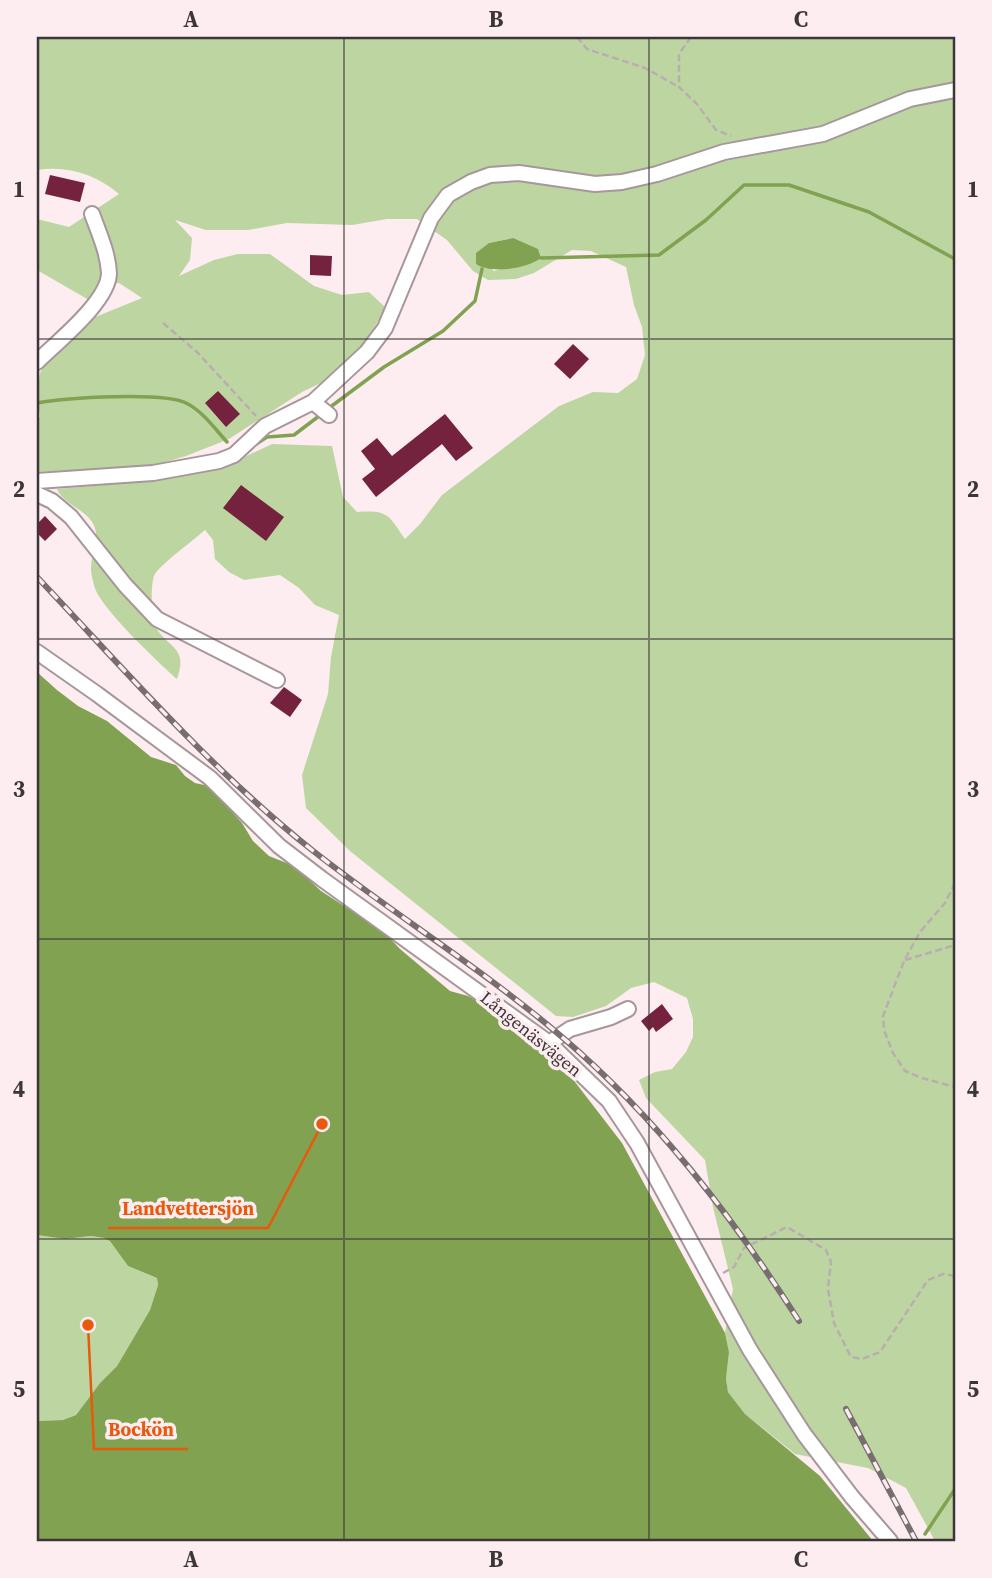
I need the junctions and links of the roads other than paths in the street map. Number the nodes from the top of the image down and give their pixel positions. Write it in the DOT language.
graph roads {
  1 [pos="955,90"];
  2 [pos="92,214"];
  3 [pos="37,362"];
  4 [pos="37,481"];
  5 [pos="37,494"];
  6 [pos="37,652"];
  7 [pos="277,680"];
  8 [pos="628,1009"];
  9 [pos="549,1044"];
  10 [pos="890,1541"];
  1 -- 4 [label="street"];
  2 -- 3 [label="street"];
  5 -- 7 [label="street"];
  6 -- 9 [label="street, Långenäsvägen"];
  8 -- 9 [label="street"];
  9 -- 10 [label="street, Långenäsvägen"];
}
